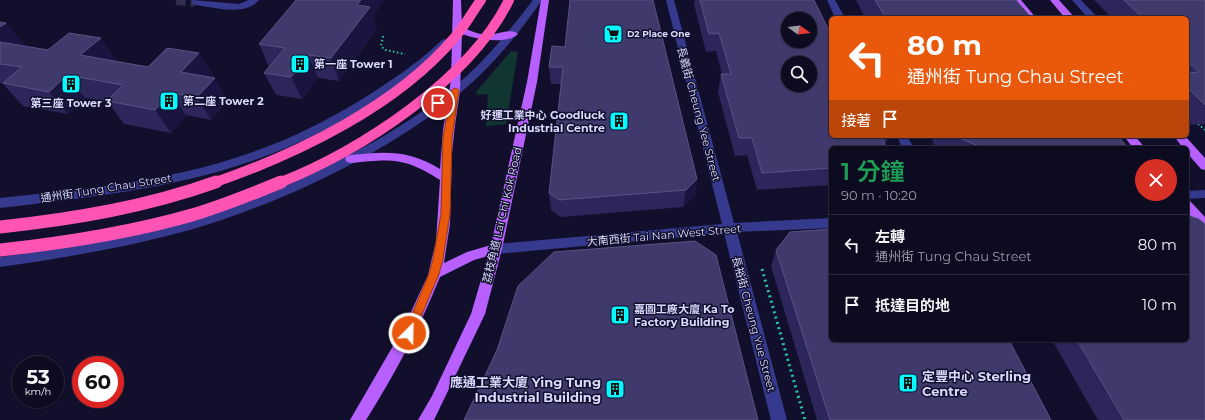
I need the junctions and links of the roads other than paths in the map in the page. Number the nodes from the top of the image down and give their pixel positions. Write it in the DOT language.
graph roads {
  1 [pos="198,0"];
  2 [pos="255,0"];
  3 [pos="457,0"];
  4 [pos="481,0"];
  5 [pos="509,0"];
  6 [pos="538,0"];
  7 [pos="545,0"];
  8 [pos="670,0"];
  9 [pos="831,0"];
  10 [pos="1016,0"];
  11 [pos="1054,0"];
  12 [pos="1076,0"];
  13 [pos="839,16"];
  14 [pos="1029,16"];
  15 [pos="1068,16"];
  16 [pos="1090,16"];
  17 [pos="457,28"];
  18 [pos="513,34"];
  19 [pos="455,90"];
  20 [pos="1131,138"];
  21 [pos="1181,138"];
  22 [pos="1137,146"];
  23 [pos="1188,146"];
  24 [pos="1189,148"];
  25 [pos="351,159"];
  26 [pos="1205,166"];
  27 [pos="446,178"];
  28 [pos="1205,194"];
  29 [pos="1189,195"];
  30 [pos="0,203"];
  31 [pos="1189,207"];
  32 [pos="829,223"];
  33 [pos="1205,225"];
  34 [pos="0,227"];
  35 [pos="729,228"];
  36 [pos="496,249"];
  37 [pos="0,250"];
  38 [pos="0,262"];
  39 [pos="434,274"];
  40 [pos="358,420"];
  41 [pos="426,420"];
  42 [pos="779,420"];
  1 -- 2 [label="street"];
  3 -- 17 [label="main road"];
  4 -- 34 [label="highway, bridge"];
  5 -- 37 [label="highway, bridge"];
  6 -- 18 [label="street"];
  7 -- 36 [label="main road, 荔枝角道 Lai Chi Kok Road"];
  8 -- 35 [label="street, 長義街 Cheung Yee Street"];
  9 -- 13 [label="street"];
  10 -- 14 [label="main road"];
  11 -- 15 [label="main road"];
  12 -- 16 [label="street"];
  17 -- 18 [label="main road"];
  17 -- 19 [label="main road"];
  17 -- 30 [label="street, 通州街 Tung Chau Street"];
  18 -- 19 [label="street"];
  19 -- 25 [label="street"];
  19 -- 27 [label="main road"];
  20 -- 22 [label="main road"];
  21 -- 23 [label="main road"];
  24 -- 26 [label="main road"];
  25 -- 27 [label="main road"];
  25 -- 38 [label="street"];
  27 -- 39 [label="main road"];
  28 -- 29 [label="street"];
  31 -- 33 [label="main road"];
  32 -- 35 [label="street, 大南西街 Tai Nan West Street"];
  35 -- 36 [label="street, 大南西街 Tai Nan West Street"];
  35 -- 42 [label="street, 長裕街 Cheung Yue Street"];
  36 -- 39 [label="main road"];
  36 -- 41 [label="main road, 荔枝角道 Lai Chi Kok Road"];
  39 -- 40 [label="main road"];
}
